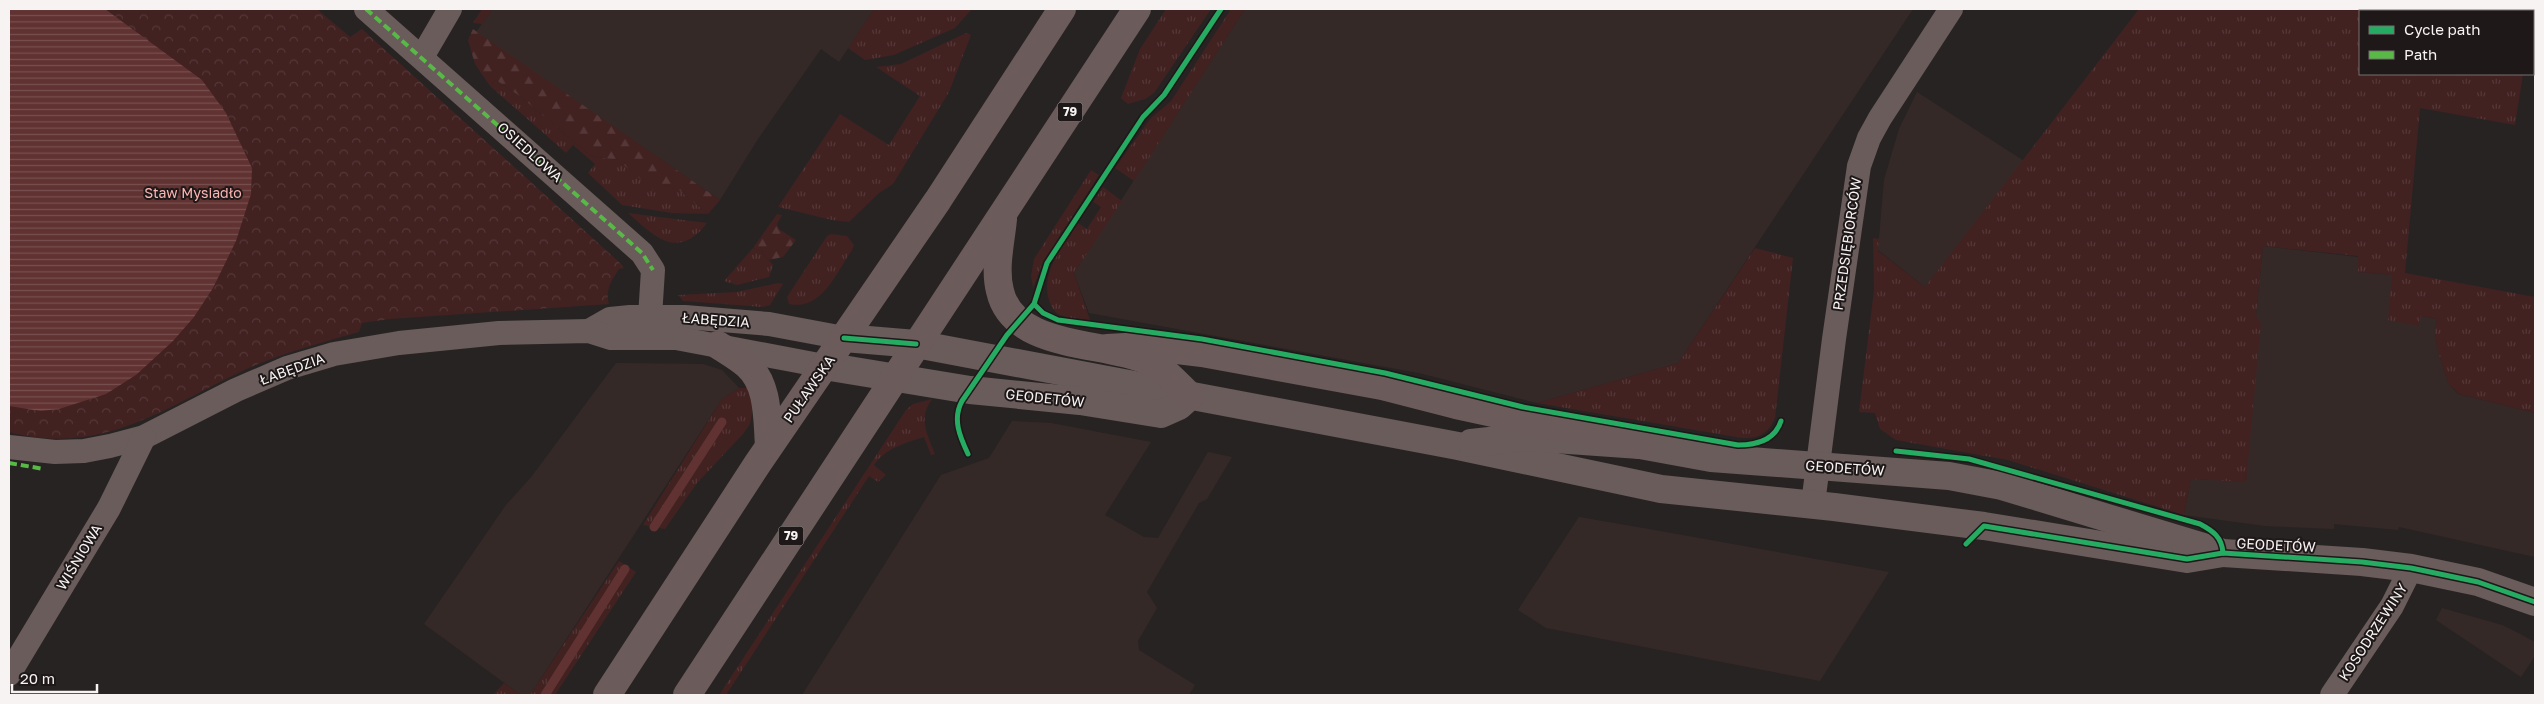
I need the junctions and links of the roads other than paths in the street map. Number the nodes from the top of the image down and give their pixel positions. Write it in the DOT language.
graph roads {
  1 [pos="366,9"];
  2 [pos="450,9"];
  3 [pos="1062,9"];
  4 [pos="1137,9"];
  5 [pos="1951,9"];
  6 [pos="422,56"];
  7 [pos="1003,215"];
  8 [pos="650,317"];
  9 [pos="589,331"];
  10 [pos="844,338"];
  11 [pos="916,344"];
  12 [pos="718,345"];
  13 [pos="1108,348"];
  14 [pos="824,366"];
  15 [pos="895,376"];
  16 [pos="1190,396"];
  17 [pos="144,437"];
  18 [pos="1640,445"];
  19 [pos="769,446"];
  20 [pos="1458,446"];
  21 [pos="9,447"];
  22 [pos="1818,467"];
  23 [pos="1813,504"];
  24 [pos="2223,553"];
  25 [pos="2411,568"];
  26 [pos="2535,602"];
  27 [pos="9,674"];
  28 [pos="607,695"];
  29 [pos="687,695"];
  30 [pos="2332,695"];
  1 -- 6 [label="street, OSIEDLOWA"];
  2 -- 6 [label="street"];
  3 -- 10 [label="main road, PUŁAWSKA"];
  4 -- 7 [label="main road, 79"];
  5 -- 22 [label="street, PRZEDSIĘBIORCÓW"];
  6 -- 8 [label="street, OSIEDLOWA"];
  7 -- 11 [label="main road, 79"];
  7 -- 13 [label="main road"];
  8 -- 9 [label="street, ŁABĘDZIA"];
  8 -- 10 [label="street, ŁABĘDZIA"];
  9 -- 12 [label="street, ŁABĘDZIA"];
  9 -- 17 [label="street, ŁABĘDZIA"];
  10 -- 11 [label="street, GEODETÓW"];
  10 -- 14 [label="main road, PUŁAWSKA"];
  11 -- 15 [label="main road, 79"];
  11 -- 16 [label="street, GEODETÓW"];
  12 -- 14 [label="street, ŁABĘDZIA"];
  12 -- 19 [label="main road"];
  13 -- 16 [label="main road"];
  13 -- 18 [label="main road"];
  14 -- 15 [label="street, GEODETÓW"];
  14 -- 19 [label="main road, PUŁAWSKA"];
  15 -- 16 [label="street, GEODETÓW"];
  15 -- 29 [label="main road, 79"];
  16 -- 20 [label="street, GEODETÓW"];
  17 -- 21 [label="street, ŁABĘDZIA"];
  17 -- 27 [label="street, WIŚNIOWA"];
  18 -- 20 [label="street, GEODETÓW"];
  18 -- 22 [label="street, GEODETÓW"];
  19 -- 28 [label="main road, PUŁAWSKA"];
  20 -- 23 [label="street, GEODETÓW"];
  22 -- 23 [label="street, PRZEDSIĘBIORCÓW"];
  22 -- 24 [label="street, GEODETÓW"];
  23 -- 24 [label="street, GEODETÓW"];
  24 -- 25 [label="street, GEODETÓW"];
  25 -- 26 [label="street, GEODETÓW"];
  25 -- 30 [label="street, KOSODRZEWINY"];
}
